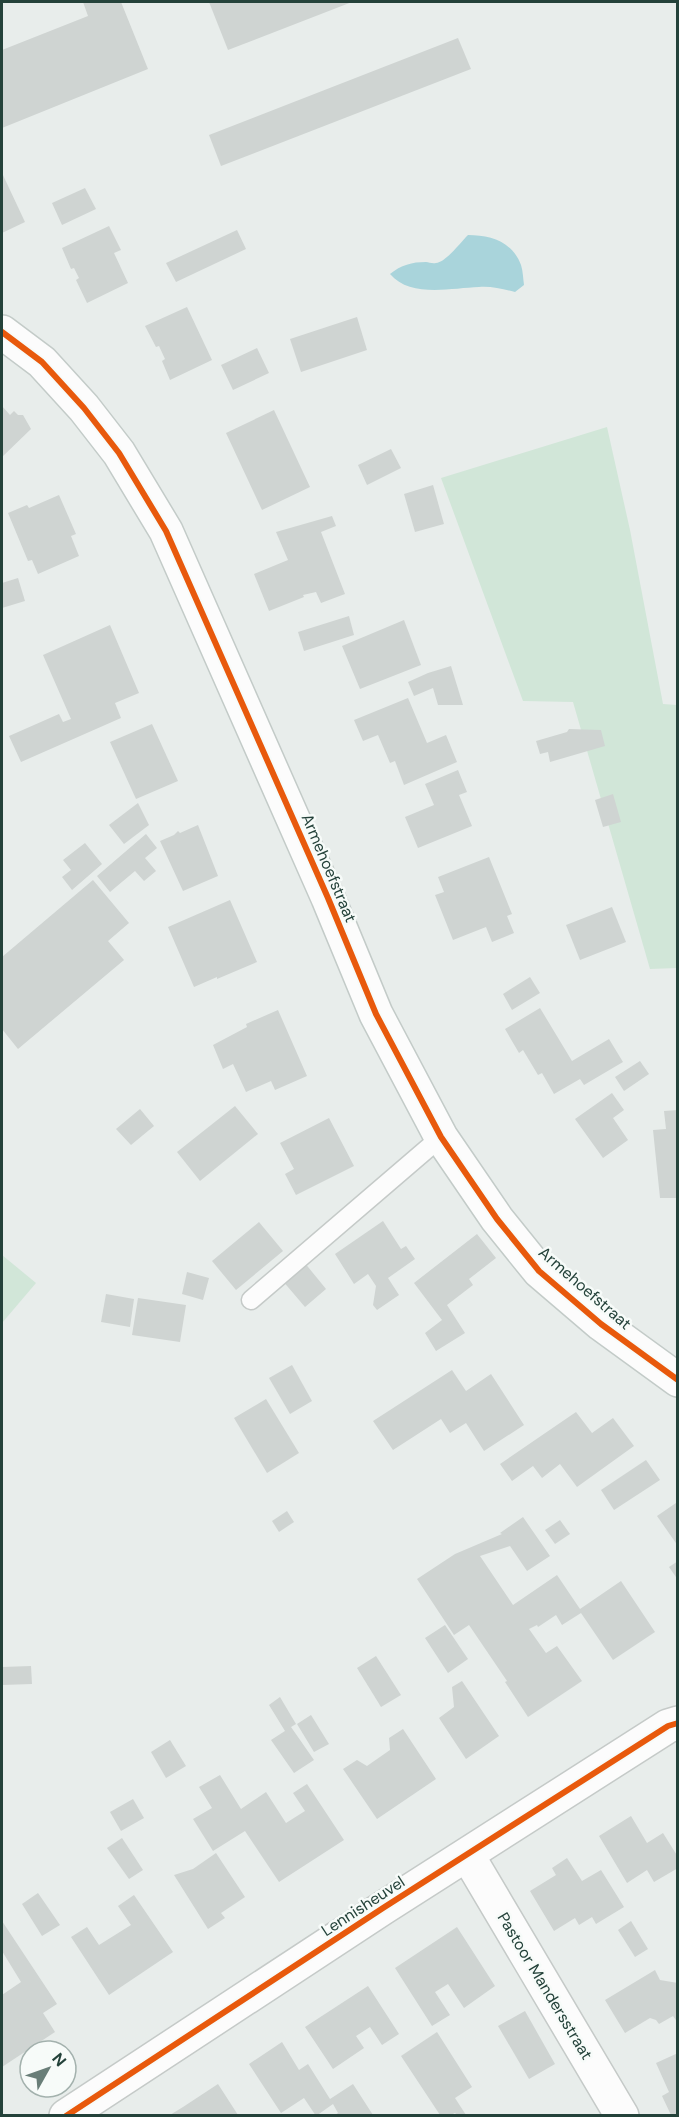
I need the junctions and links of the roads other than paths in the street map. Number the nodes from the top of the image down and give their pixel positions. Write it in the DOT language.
graph roads {
  1 [pos="2,332"];
  2 [pos="441,1137"];
  3 [pos="251,1299"];
  4 [pos="678,1380"];
  5 [pos="678,1723"];
  6 [pos="468,1856"];
  7 [pos="66,2115"];
  8 [pos="622,2115"];
  1 -- 2 [label="street, Armehoefstraat"];
  2 -- 3 [label="lane"];
  2 -- 4 [label="street, Armehoefstraat"];
  5 -- 6 [label="street, Lennisheuvel"];
  6 -- 7 [label="street, Lennisheuvel"];
  6 -- 8 [label="street, Pastoor Mandersstraat"];
}
